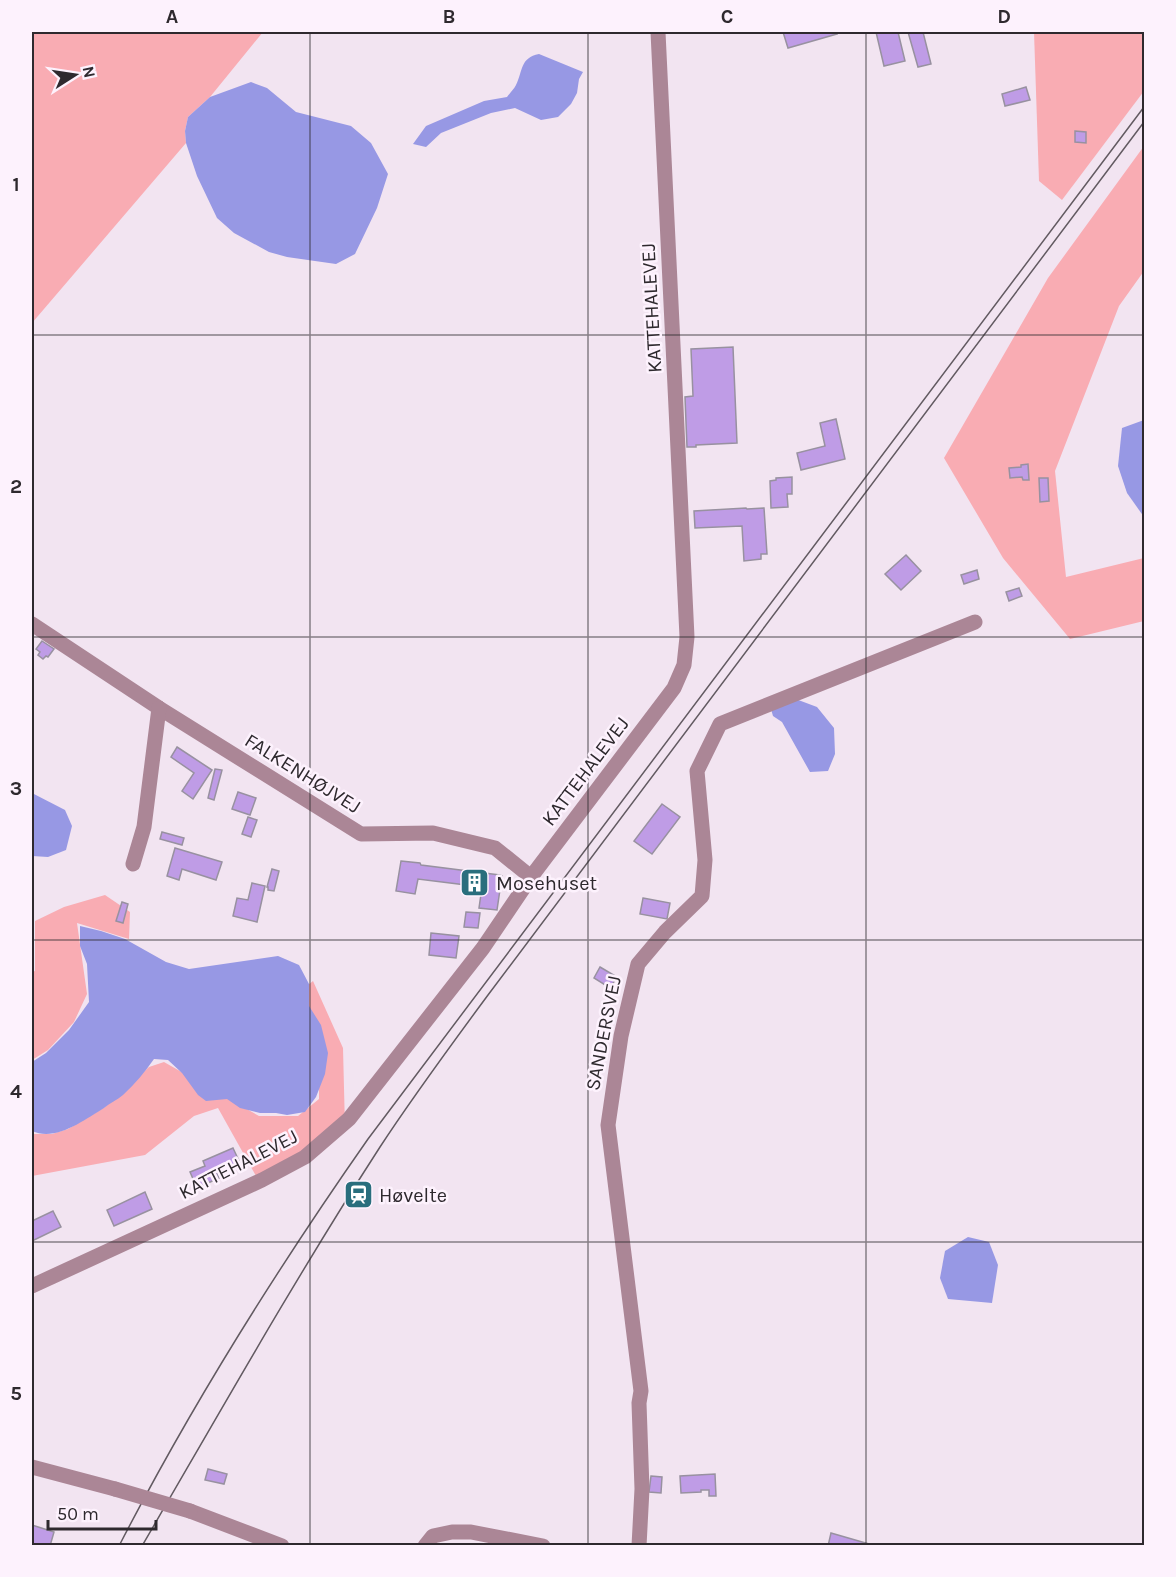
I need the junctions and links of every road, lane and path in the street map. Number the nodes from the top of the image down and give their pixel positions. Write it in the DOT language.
graph roads {
  1 [pos="658,32"];
  2 [pos="975,622"];
  3 [pos="32,624"];
  4 [pos="159,708"];
  5 [pos="133,864"];
  6 [pos="531,878"];
  7 [pos="32,1286"];
  8 [pos="32,1467"];
  9 [pos="282,1545"];
  10 [pos="425,1545"];
  11 [pos="543,1545"];
  12 [pos="639,1545"];
  1 -- 6 [label="street, KATTEHALEVEJ"];
  2 -- 12 [label="street, SANDERSVEJ"];
  3 -- 4 [label="street, FALKENHØJVEJ"];
  4 -- 5 [label="street"];
  4 -- 6 [label="street, FALKENHØJVEJ"];
  6 -- 7 [label="street, KATTEHALEVEJ"];
  8 -- 9 [label="street, bridge"];
  10 -- 11 [label="street"];
}
